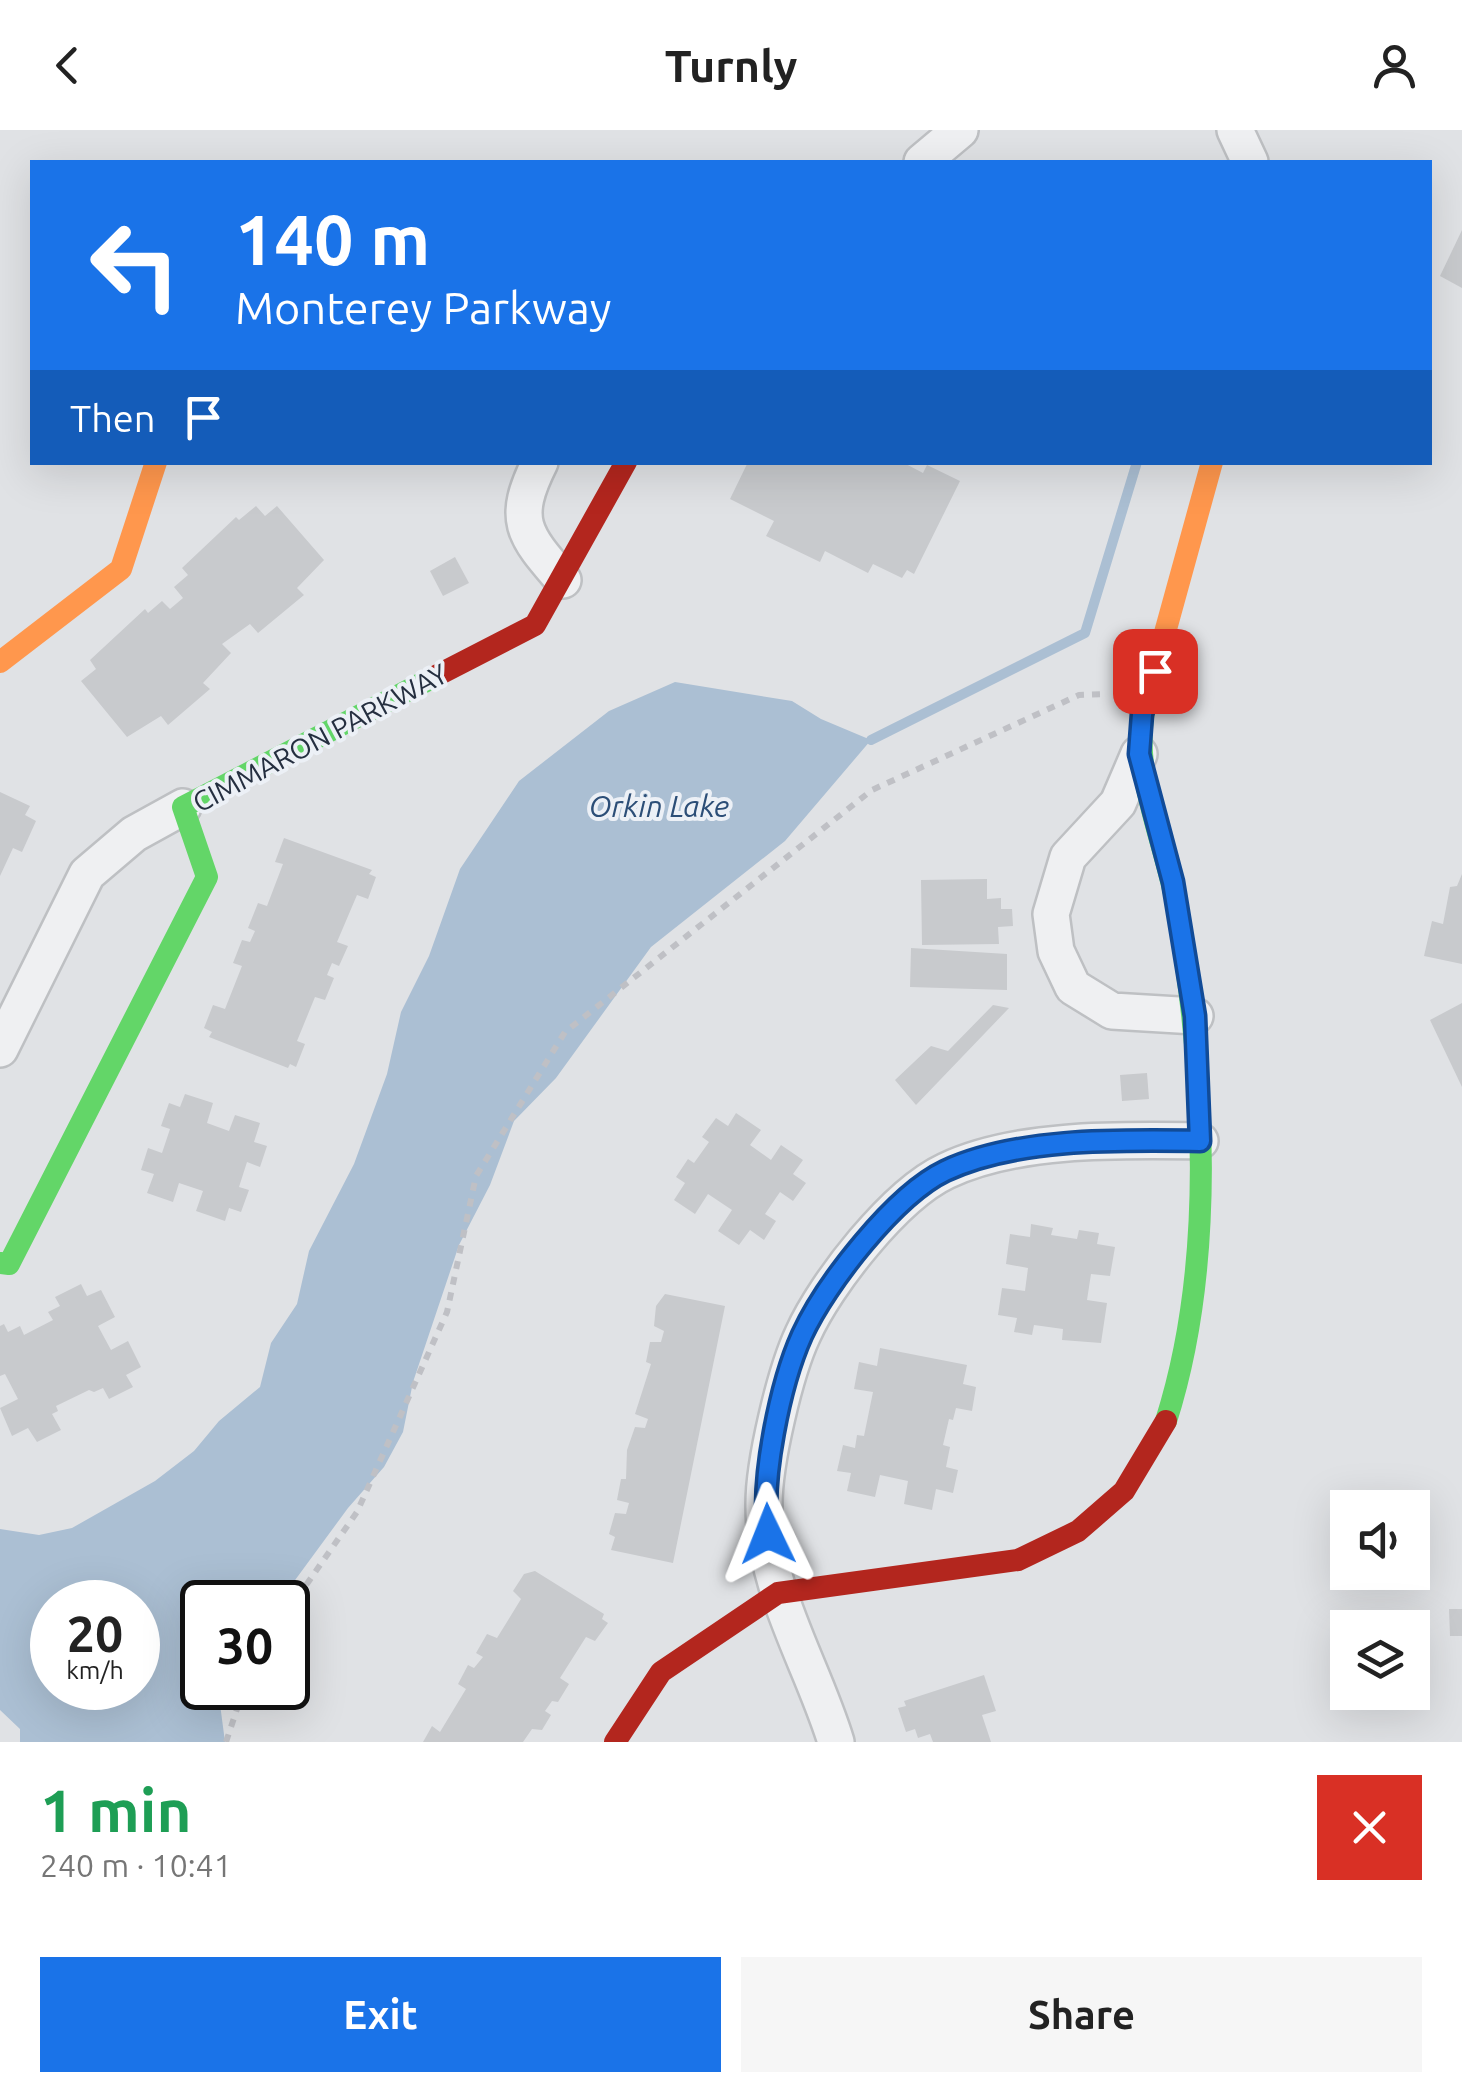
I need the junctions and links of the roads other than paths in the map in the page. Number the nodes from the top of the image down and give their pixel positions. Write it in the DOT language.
graph roads {
  1 [pos="960,130"];
  2 [pos="1235,130"];
  3 [pos="924,160"];
  4 [pos="1249,160"];
  5 [pos="155,465"];
  6 [pos="539,465"];
  7 [pos="624,465"];
  8 [pos="1211,465"];
  9 [pos="562,580"];
  10 [pos="0,662"];
  11 [pos="1139,754"];
  12 [pos="182,807"];
  13 [pos="1195,1016"];
  14 [pos="0,1049"];
  15 [pos="1200,1141"];
  16 [pos="0,1264"];
  17 [pos="778,1594"];
  18 [pos="615,1742"];
  19 [pos="836,1742"];
  1 -- 3 [label="street"];
  2 -- 4 [label="street"];
  5 -- 10 [label="street"];
  6 -- 9 [label="street"];
  7 -- 9 [label="street, CIMMARON PARKWAY"];
  8 -- 11 [label="street"];
  9 -- 12 [label="street, CIMMARON PARKWAY"];
  11 -- 13 [label="street"];
  11 -- 13 [label="street"];
  12 -- 14 [label="street"];
  12 -- 16 [label="street, CIMMARON PARKWAY"];
  13 -- 15 [label="street"];
  15 -- 17 [label="street"];
  15 -- 17 [label="street"];
  17 -- 18 [label="street"];
  17 -- 19 [label="street"];
}
